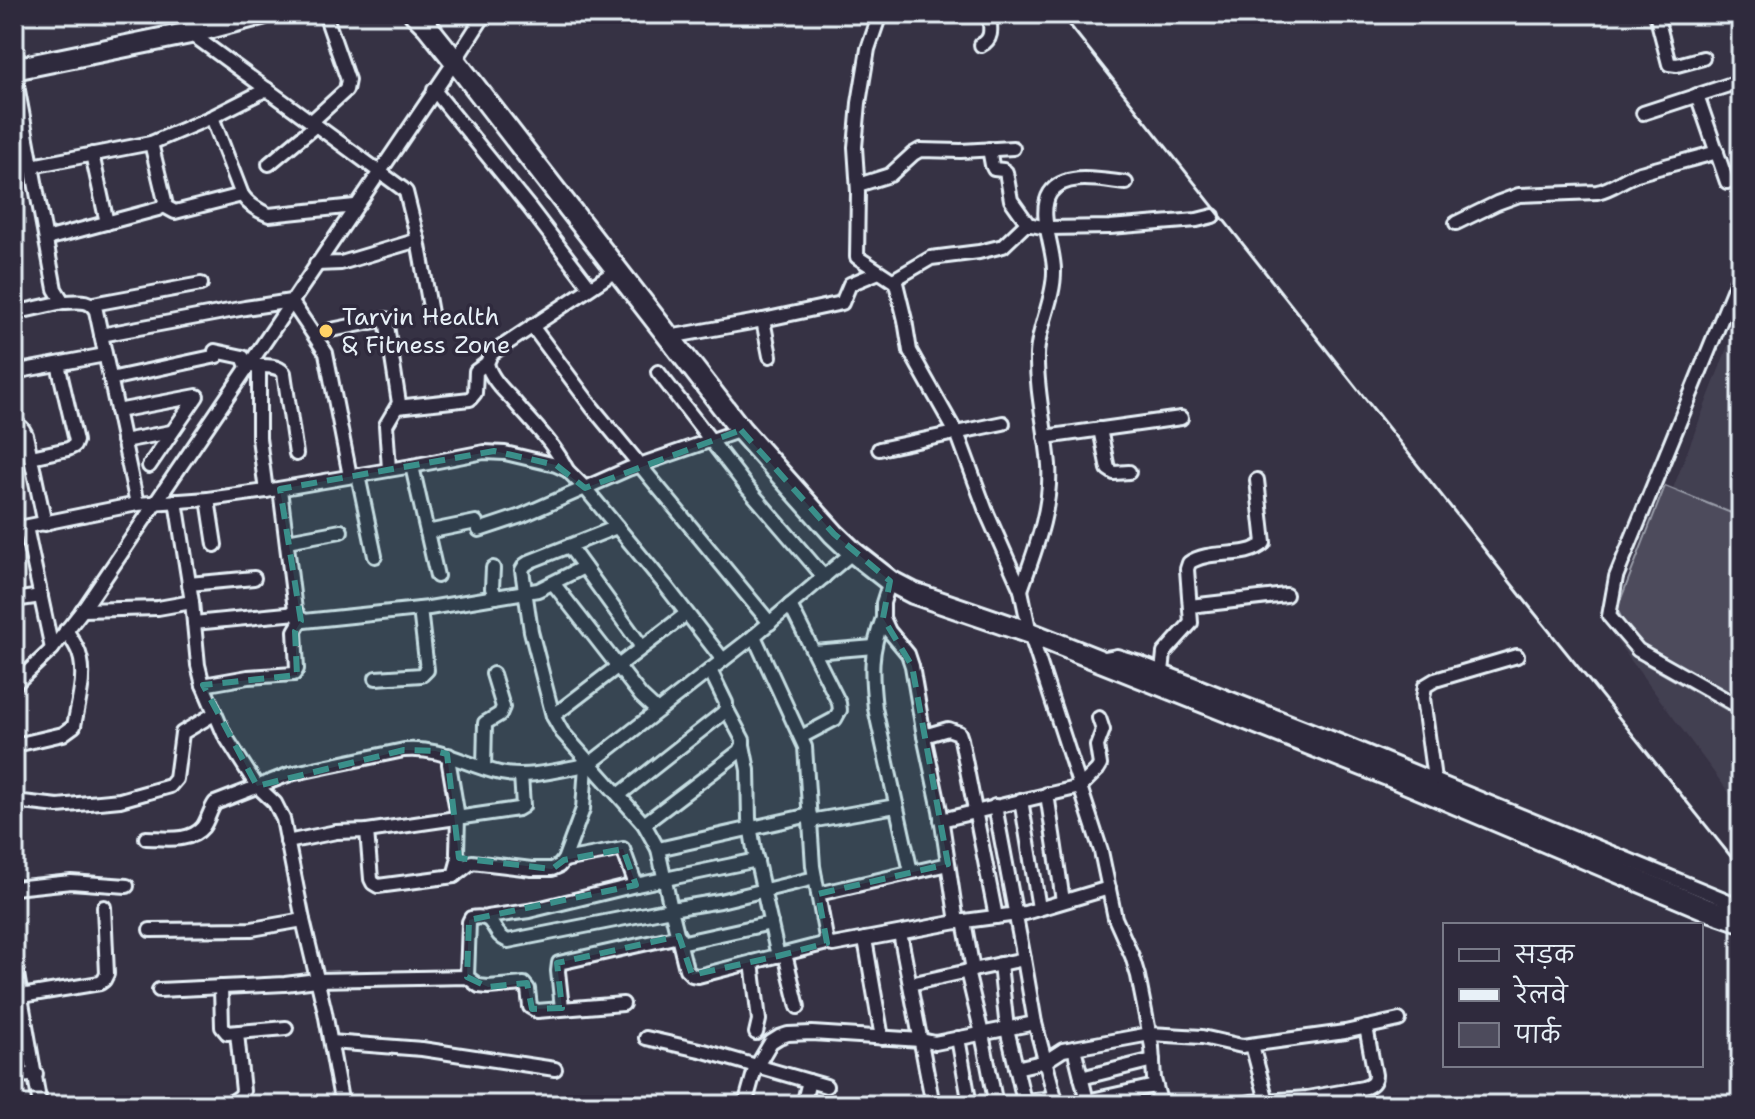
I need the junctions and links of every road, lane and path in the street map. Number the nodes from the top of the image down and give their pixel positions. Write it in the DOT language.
graph roads {
  1 [pos="217,14"];
  2 [pos="262,14"];
  3 [pos="325,14"];
  4 [pos="485,14"];
  5 [pos="880,14"];
  6 [pos="989,14"];
  7 [pos="1656,14"];
  8 [pos="421,18"];
  9 [pos="190,22"];
  10 [pos="981,45"];
  11 [pos="14,57"];
  12 [pos="1703,58"];
  13 [pos="455,61"];
  14 [pos="14,69"];
  15 [pos="1741,81"];
  16 [pos="267,89"];
  17 [pos="434,90"];
  18 [pos="1697,95"];
  19 [pos="1643,113"];
  20 [pos="212,117"];
  21 [pos="314,123"];
  22 [pos="151,143"];
  23 [pos="1013,148"];
  24 [pos="989,149"];
  25 [pos="1717,152"];
  26 [pos="92,154"];
  27 [pos="269,164"];
  28 [pos="32,166"];
  29 [pos="379,172"];
  30 [pos="1727,182"];
  31 [pos="1126,183"];
  32 [pos="858,185"];
  33 [pos="242,195"];
  34 [pos="164,206"];
  35 [pos="355,206"];
  36 [pos="1213,216"];
  37 [pos="107,223"];
  38 [pos="1456,223"];
  39 [pos="1028,224"];
  40 [pos="1047,228"];
  41 [pos="46,239"];
  42 [pos="418,240"];
  43 [pos="316,264"];
  44 [pos="617,270"];
  45 [pos="1741,271"];
  46 [pos="879,272"];
  47 [pos="895,282"];
  48 [pos="201,284"];
  49 [pos="590,287"];
  50 [pos="291,301"];
  51 [pos="63,302"];
  52 [pos="93,304"];
  53 [pos="14,313"];
  54 [pos="431,313"];
  55 [pos="763,320"];
  56 [pos="532,326"];
  57 [pos="331,330"];
  58 [pos="101,335"];
  59 [pos="669,337"];
  60 [pos="105,355"];
  61 [pos="770,356"];
  62 [pos="487,363"];
  63 [pos="58,364"];
  64 [pos="253,366"];
  65 [pos="14,372"];
  66 [pos="658,372"];
  67 [pos="110,379"];
  68 [pos="397,407"];
  69 [pos="117,411"];
  70 [pos="1181,418"];
  71 [pos="1003,423"];
  72 [pos="14,426"];
  73 [pos="1100,429"];
  74 [pos="741,430"];
  75 [pos="171,432"];
  76 [pos="955,432"];
  77 [pos="1045,437"];
  78 [pos="709,440"];
  79 [pos="123,441"];
  80 [pos="879,449"];
  81 [pos="296,454"];
  82 [pos="31,457"];
  83 [pos="640,464"];
  84 [pos="149,466"];
  85 [pos="412,466"];
  86 [pos="389,469"];
  87 [pos="567,470"];
  88 [pos="1129,472"];
  89 [pos="354,475"];
  90 [pos="1257,480"];
  91 [pos="585,488"];
  92 [pos="280,489"];
  93 [pos="266,491"];
  94 [pos="208,499"];
  95 [pos="176,501"];
  96 [pos="155,502"];
  97 [pos="137,504"];
  98 [pos="45,524"];
  99 [pos="617,527"];
  100 [pos="20,528"];
  101 [pos="341,531"];
  102 [pos="427,532"];
  103 [pos="287,541"];
  104 [pos="215,545"];
  105 [pos="569,546"];
  106 [pos="853,552"];
  107 [pos="375,556"];
  108 [pos="584,567"];
  109 [pos="493,568"];
  110 [pos="437,576"];
  111 [pos="824,577"];
  112 [pos="254,578"];
  113 [pos="890,581"];
  114 [pos="553,583"];
  115 [pos="189,584"];
  116 [pos="1021,590"];
  117 [pos="525,592"];
  118 [pos="1286,595"];
  119 [pos="41,596"];
  120 [pos="496,597"];
  121 [pos="14,600"];
  122 [pos="192,602"];
  123 [pos="790,605"];
  124 [pos="1190,606"];
  125 [pos="420,609"];
  126 [pos="82,610"];
  127 [pos="686,614"];
  128 [pos="299,616"];
  129 [pos="883,618"];
  130 [pos="194,623"];
  131 [pos="770,623"];
  132 [pos="66,630"];
  133 [pos="1030,633"];
  134 [pos="754,636"];
  135 [pos="642,647"];
  136 [pos="874,647"];
  137 [pos="52,649"];
  138 [pos="814,652"];
  139 [pos="1517,656"];
  140 [pos="1097,659"];
  141 [pos="723,660"];
  142 [pos="618,666"];
  143 [pos="710,670"];
  144 [pos="1162,672"];
  145 [pos="493,674"];
  146 [pos="376,678"];
  147 [pos="14,685"];
  148 [pos="203,685"];
  149 [pos="726,708"];
  150 [pos="1741,708"];
  151 [pos="657,711"];
  152 [pos="214,714"];
  153 [pos="553,716"];
  154 [pos="1099,718"];
  155 [pos="924,736"];
  156 [pos="801,737"];
  157 [pos="20,744"];
  158 [pos="743,745"];
  159 [pos="449,755"];
  160 [pos="589,764"];
  161 [pos="484,768"];
  162 [pos="521,775"];
  163 [pos="1434,779"];
  164 [pos="257,786"];
  165 [pos="1080,787"];
  166 [pos="1047,794"];
  167 [pos="619,795"];
  168 [pos="1021,800"];
  169 [pos="14,801"];
  170 [pos="896,806"];
  171 [pos="995,806"];
  172 [pos="975,811"];
  173 [pos="458,817"];
  174 [pos="810,818"];
  175 [pos="941,820"];
  176 [pos="644,824"];
  177 [pos="751,828"];
  178 [pos="367,831"];
  179 [pos="146,838"];
  180 [pos="287,842"];
  181 [pos="658,849"];
  182 [pos="466,860"];
  183 [pos="564,860"];
  184 [pos="757,860"];
  185 [pos="948,864"];
  186 [pos="911,872"];
  187 [pos="815,878"];
  188 [pos="665,879"];
  189 [pos="636,885"];
  190 [pos="127,886"];
  191 [pos="14,888"];
  192 [pos="1109,888"];
  193 [pos="763,891"];
  194 [pos="818,894"];
  195 [pos="1063,901"];
  196 [pos="1741,906"];
  197 [pos="104,907"];
  198 [pos="1039,908"];
  199 [pos="671,909"];
  200 [pos="1016,914"];
  201 [pos="487,917"];
  202 [pos="996,917"];
  203 [pos="303,920"];
  204 [pos="1741,921"];
  205 [pos="960,922"];
  206 [pos="771,923"];
  207 [pos="150,930"];
  208 [pos="900,933"];
  209 [pos="865,939"];
  210 [pos="680,940"];
  211 [pos="827,943"];
  212 [pos="782,955"];
  213 [pos="14,957"];
  214 [pos="1024,959"];
  215 [pos="752,962"];
  216 [pos="1000,964"];
  217 [pos="970,970"];
  218 [pos="467,977"];
  219 [pos="317,980"];
  220 [pos="910,984"];
  221 [pos="221,987"];
  222 [pos="159,990"];
  223 [pos="21,996"];
  224 [pos="623,1004"];
  225 [pos="798,1007"];
  226 [pos="562,1008"];
  227 [pos="1399,1020"];
  228 [pos="1035,1023"];
  229 [pos="1366,1027"];
  230 [pos="286,1028"];
  231 [pos="1007,1029"];
  232 [pos="237,1033"];
  233 [pos="756,1033"];
  234 [pos="982,1034"];
  235 [pos="1150,1034"];
  236 [pos="646,1038"];
  237 [pos="882,1038"];
  238 [pos="958,1038"];
  239 [pos="921,1040"];
  240 [pos="331,1042"];
  241 [pos="1252,1045"];
  242 [pos="1074,1048"];
  243 [pos="1153,1060"];
  244 [pos="1046,1061"];
  245 [pos="757,1065"];
  246 [pos="1016,1068"];
  247 [pos="555,1069"];
  248 [pos="36,1074"];
  249 [pos="14,1077"];
  250 [pos="1081,1078"];
  251 [pos="809,1081"];
  252 [pos="826,1086"];
  253 [pos="1155,1086"];
  254 [pos="1056,1100"];
  255 [pos="1267,1101"];
  256 [pos="1024,1103"];
  257 [pos="1088,1103"];
  258 [pos="40,1105"];
  259 [pos="228,1105"];
  260 [pos="342,1105"];
  261 [pos="745,1105"];
  262 [pos="803,1105"];
  263 [pos="933,1105"];
  264 [pos="970,1105"];
  265 [pos="996,1105"];
  266 [pos="1161,1105"];
  267 [pos="1234,1105"];
  1 -- 9 [label="highway"];
  2 -- 9 [label="highway"];
  3 -- 21 [label="street"];
  4 -- 13 [label="street"];
  5 -- 32 [label="street"];
  6 -- 10 [label="street"];
  7 -- 12 [label="street"];
  8 -- 13 [label="highway"];
  9 -- 11 [label="highway"];
  9 -- 14 [label="highway"];
  9 -- 16 [label="street"];
  13 -- 17 [label="street"];
  13 -- 44 [label="highway"];
  14 -- 28 [label="street"];
  15 -- 18 [label="street"];
  16 -- 20 [label="street"];
  16 -- 21 [label="street"];
  17 -- 29 [label="street"];
  17 -- 49 [label="street"];
  18 -- 19 [label="street"];
  18 -- 25 [label="street"];
  20 -- 22 [label="street"];
  20 -- 33 [label="street"];
  21 -- 27 [label="street"];
  21 -- 29 [label="street"];
  22 -- 26 [label="street"];
  22 -- 34 [label="street"];
  23 -- 24 [label="street"];
  24 -- 32 [label="street"];
  24 -- 39 [label="street"];
  25 -- 30 [label="street"];
  25 -- 38 [label="street"];
  26 -- 28 [label="street"];
  26 -- 37 [label="street"];
  28 -- 41 [label="street"];
  29 -- 35 [label="street"];
  29 -- 42 [label="street"];
  31 -- 40 [label="street"];
  32 -- 46 [label="street"];
  33 -- 34 [label="street"];
  33 -- 35 [label="street"];
  34 -- 37 [label="street"];
  35 -- 43 [label="street"];
  36 -- 40 [label="street"];
  37 -- 41 [label="street"];
  39 -- 40 [label="street"];
  39 -- 47 [label="street"];
  40 -- 77 [label="street"];
  41 -- 51 [label="street"];
  42 -- 43 [label="street"];
  42 -- 54 [label="street"];
  43 -- 50 [label="street"];
  44 -- 49 [label="street"];
  44 -- 59 [label="highway"];
  45 -- 150 [label="street"];
  46 -- 47 [label="street"];
  46 -- 55 [label="street"];
  47 -- 76 [label="street"];
  48 -- 52 [label="street"];
  49 -- 56 [label="street"];
  50 -- 58 [label="street"];
  50 -- 64 [label="street"];
  50 -- 89 [label="street"];
  51 -- 52 [label="street"];
  51 -- 53 [label="street"];
  52 -- 58 [label="street"];
  55 -- 59 [label="street"];
  55 -- 61 [label="street"];
  56 -- 62 [label="street"];
  56 -- 83 [label="street"];
  57 -- 68 [label="street"];
  58 -- 60 [label="street"];
  59 -- 74 [label="highway"];
  60 -- 63 [label="street"];
  60 -- 67 [label="street"];
  62 -- 68 [label="street"];
  62 -- 87 [label="street"];
  63 -- 65 [label="street"];
  63 -- 82 [label="street"];
  64 -- 67 [label="street"];
  64 -- 81 [label="street"];
  64 -- 93 [label="street"];
  64 -- 96 [label="street"];
  66 -- 78 [label="street"];
  67 -- 69 [label="street"];
  68 -- 86 [label="street"];
  69 -- 75 [label="street"];
  69 -- 79 [label="street"];
  70 -- 73 [label="street"];
  71 -- 76 [label="street"];
  72 -- 82 [label="street"];
  73 -- 77 [label="street"];
  73 -- 88 [label="street"];
  74 -- 78 [label="street"];
  74 -- 106 [label="highway"];
  75 -- 79 [label="street"];
  75 -- 84 [label="street"];
  76 -- 80 [label="street"];
  76 -- 116 [label="street"];
  77 -- 116 [label="street"];
  78 -- 83 [label="street"];
  78 -- 111 [label="street"];
  79 -- 97 [label="street"];
  82 -- 98 [label="street"];
  83 -- 91 [label="street"];
  83 -- 131 [label="street"];
  85 -- 86 [label="street"];
  85 -- 87 [label="street"];
  85 -- 102 [label="street"];
  86 -- 89 [label="street"];
  87 -- 91 [label="street"];
  89 -- 92 [label="street"];
  89 -- 107 [label="street"];
  90 -- 124 [label="street"];
  91 -- 99 [label="street"];
  91 -- 102 [label="street"];
  92 -- 93 [label="street"];
  92 -- 103 [label="street"];
  93 -- 94 [label="street"];
  94 -- 95 [label="street"];
  94 -- 104 [label="street"];
  95 -- 96 [label="street"];
  95 -- 115 [label="street"];
  96 -- 97 [label="street"];
  96 -- 126 [label="street"];
  97 -- 98 [label="street"];
  98 -- 100 [label="street"];
  99 -- 105 [label="street"];
  99 -- 127 [label="street"];
  100 -- 119 [label="street"];
  101 -- 103 [label="street"];
  102 -- 110 [label="street"];
  103 -- 128 [label="street"];
  105 -- 108 [label="street"];
  105 -- 117 [label="street"];
  106 -- 111 [label="street"];
  106 -- 113 [label="highway"];
  108 -- 114 [label="street"];
  108 -- 135 [label="street"];
  109 -- 120 [label="street"];
  111 -- 123 [label="street"];
  112 -- 115 [label="street"];
  113 -- 129 [label="street"];
  113 -- 133 [label="highway"];
  114 -- 117 [label="street"];
  114 -- 142 [label="street"];
  115 -- 122 [label="street"];
  116 -- 133 [label="street"];
  117 -- 120 [label="street"];
  117 -- 153 [label="street"];
  118 -- 124 [label="street"];
  119 -- 121 [label="street"];
  119 -- 137 [label="street"];
  120 -- 125 [label="street"];
  122 -- 126 [label="street"];
  122 -- 130 [label="street"];
  123 -- 131 [label="street"];
  123 -- 138 [label="street"];
  124 -- 144 [label="street"];
  125 -- 128 [label="street"];
  125 -- 146 [label="street"];
  126 -- 132 [label="street"];
  127 -- 135 [label="street"];
  127 -- 141 [label="street"];
  128 -- 130 [label="street"];
  128 -- 148 [label="street"];
  129 -- 136 [label="street"];
  129 -- 155 [label="street"];
  130 -- 148 [label="street"];
  131 -- 134 [label="street"];
  132 -- 137 [label="street"];
  132 -- 157 [label="street"];
  133 -- 140 [label="highway"];
  133 -- 165 [label="street"];
  134 -- 141 [label="street"];
  134 -- 156 [label="street"];
  135 -- 142 [label="street"];
  136 -- 138 [label="street"];
  136 -- 170 [label="street"];
  137 -- 147 [label="street"];
  138 -- 156 [label="street"];
  139 -- 163 [label="street"];
  140 -- 144 [label="street"];
  140 -- 204 [label="highway"];
  141 -- 143 [label="street"];
  142 -- 151 [label="street"];
  142 -- 153 [label="street"];
  143 -- 149 [label="street"];
  143 -- 151 [label="street"];
  144 -- 163 [label="street"];
  145 -- 161 [label="street"];
  148 -- 152 [label="street"];
  149 -- 158 [label="street"];
  149 -- 167 [label="street"];
  151 -- 160 [label="street"];
  152 -- 164 [label="street"];
  152 -- 169 [label="street"];
  153 -- 160 [label="street"];
  154 -- 165 [label="street"];
  155 -- 172 [label="street"];
  155 -- 175 [label="street"];
  156 -- 174 [label="street"];
  158 -- 176 [label="street"];
  158 -- 177 [label="street"];
  159 -- 161 [label="street"];
  159 -- 164 [label="street"];
  159 -- 173 [label="street"];
  160 -- 162 [label="street"];
  160 -- 167 [label="street"];
  160 -- 183 [label="street"];
  161 -- 162 [label="street"];
  162 -- 173 [label="street"];
  163 -- 196 [label="street"];
  164 -- 179 [label="street"];
  164 -- 180 [label="street"];
  165 -- 166 [label="street"];
  165 -- 192 [label="street"];
  166 -- 168 [label="street"];
  166 -- 195 [label="street"];
  167 -- 176 [label="street"];
  168 -- 171 [label="street"];
  168 -- 198 [label="street"];
  170 -- 174 [label="street"];
  170 -- 186 [label="street"];
  171 -- 172 [label="street"];
  171 -- 200 [label="street"];
  172 -- 175 [label="street"];
  172 -- 202 [label="street"];
  173 -- 178 [label="street"];
  173 -- 182 [label="street"];
  174 -- 177 [label="street"];
  174 -- 187 [label="street"];
  175 -- 185 [label="street"];
  176 -- 181 [label="street"];
  177 -- 181 [label="street"];
  177 -- 184 [label="street"];
  178 -- 180 [label="street"];
  178 -- 182 [label="street"];
  180 -- 203 [label="street"];
  181 -- 188 [label="street"];
  182 -- 183 [label="street"];
  183 -- 189 [label="street"];
  184 -- 188 [label="street"];
  184 -- 193 [label="street"];
  185 -- 186 [label="street"];
  185 -- 205 [label="street"];
  186 -- 194 [label="street"];
  187 -- 193 [label="street"];
  187 -- 194 [label="street"];
  188 -- 189 [label="street"];
  188 -- 199 [label="street"];
  189 -- 201 [label="street"];
  190 -- 191 [label="street"];
  192 -- 195 [label="street"];
  192 -- 235 [label="street"];
  193 -- 199 [label="street"];
  193 -- 206 [label="street"];
  194 -- 211 [label="street"];
  195 -- 198 [label="street"];
  197 -- 223 [label="street"];
  198 -- 200 [label="street"];
  199 -- 201 [label="street"];
  199 -- 210 [label="street"];
  200 -- 202 [label="street"];
  200 -- 214 [label="street"];
  201 -- 218 [label="street"];
  202 -- 205 [label="street"];
  203 -- 207 [label="street"];
  203 -- 219 [label="street"];
  205 -- 208 [label="street"];
  205 -- 217 [label="street"];
  206 -- 210 [label="street"];
  206 -- 212 [label="street"];
  208 -- 209 [label="street"];
  208 -- 220 [label="street"];
  209 -- 211 [label="street"];
  209 -- 237 [label="street"];
  210 -- 215 [label="street"];
  210 -- 226 [label="street"];
  211 -- 212 [label="street"];
  212 -- 215 [label="street"];
  212 -- 225 [label="street"];
  213 -- 223 [label="street"];
  214 -- 216 [label="street"];
  214 -- 228 [label="street"];
  215 -- 233 [label="street"];
  216 -- 217 [label="street"];
  216 -- 231 [label="street"];
  217 -- 220 [label="street"];
  217 -- 234 [label="street"];
  218 -- 219 [label="street"];
  218 -- 226 [label="street"];
  219 -- 221 [label="street"];
  219 -- 240 [label="street"];
  220 -- 239 [label="street"];
  221 -- 222 [label="street"];
  221 -- 232 [label="street"];
  223 -- 248 [label="street"];
  224 -- 226 [label="street"];
  227 -- 229 [label="street"];
  228 -- 231 [label="street"];
  228 -- 244 [label="street"];
  229 -- 241 [label="street"];
  229 -- 255 [label="street"];
  230 -- 232 [label="street"];
  231 -- 234 [label="street"];
  231 -- 246 [label="street"];
  232 -- 259 [label="street"];
  234 -- 238 [label="street"];
  234 -- 265 [label="street"];
  235 -- 241 [label="street"];
  235 -- 242 [label="street"];
  235 -- 243 [label="street"];
  236 -- 245 [label="street"];
  237 -- 239 [label="street"];
  237 -- 245 [label="street"];
  238 -- 239 [label="street"];
  238 -- 264 [label="street"];
  239 -- 263 [label="street"];
  240 -- 247 [label="street"];
  240 -- 260 [label="street"];
  241 -- 255 [label="street"];
  242 -- 244 [label="street"];
  242 -- 250 [label="street"];
  243 -- 250 [label="street"];
  243 -- 253 [label="street"];
  244 -- 246 [label="street"];
  244 -- 254 [label="street"];
  245 -- 251 [label="street"];
  245 -- 261 [label="street"];
  246 -- 256 [label="street"];
  248 -- 249 [label="street"];
  248 -- 258 [label="street"];
  250 -- 257 [label="street"];
  251 -- 252 [label="street"];
  251 -- 262 [label="street"];
  253 -- 257 [label="street"];
  253 -- 266 [label="street"];
  254 -- 256 [label="street"];
  255 -- 267 [label="street"];
}
